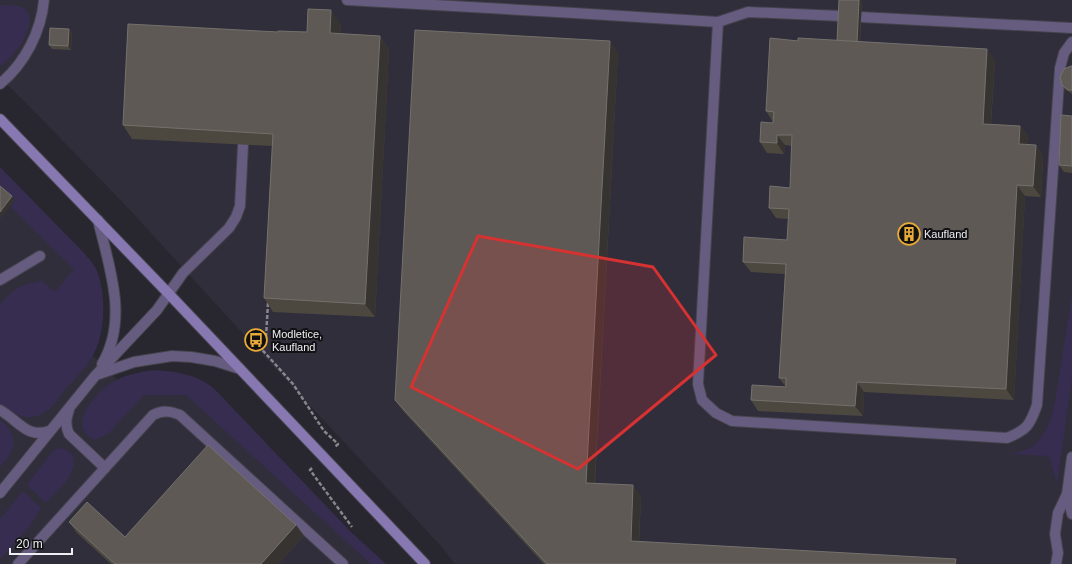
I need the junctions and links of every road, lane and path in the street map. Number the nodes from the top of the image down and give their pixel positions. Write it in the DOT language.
graph roads {
  1 [pos="44,0"];
  2 [pos="347,0"];
  3 [pos="841,16"];
  4 [pos="860,17"];
  5 [pos="718,22"];
  6 [pos="1072,28"];
  7 [pos="1072,42"];
  8 [pos="0,84"];
  9 [pos="0,119"];
  10 [pos="243,145"];
  11 [pos="98,220"];
  12 [pos="40,256"];
  13 [pos="0,280"];
  14 [pos="168,293"];
  15 [pos="269,297"];
  16 [pos="240,369"];
  17 [pos="95,376"];
  18 [pos="70,406"];
  19 [pos="0,410"];
  20 [pos="50,431"];
  21 [pos="1072,457"];
  22 [pos="324,458"];
  23 [pos="105,468"];
  24 [pos="1071,469"];
  25 [pos="0,493"];
  26 [pos="1067,494"];
  27 [pos="1072,514"];
  28 [pos="352,527"];
  29 [pos="18,564"];
  30 [pos="343,564"];
  31 [pos="425,564"];
  32 [pos="1056,564"];
  1 -- 8 [label="lane"];
  2 -- 5 [label="lane"];
  3 -- 5 [label="lane"];
  4 -- 6 [label="lane"];
  5 -- 7 [label="lane"];
  9 -- 11 [label="main road"];
  10 -- 14 [label="lane"];
  11 -- 14 [label="main road"];
  11 -- 17 [label="lane"];
  12 -- 13 [label="lane"];
  14 -- 16 [label="main road"];
  14 -- 17 [label="lane"];
  15 -- 22 [label="path"];
  16 -- 17 [label="lane"];
  16 -- 22 [label="main road"];
  17 -- 18 [label="lane"];
  18 -- 20 [label="lane"];
  18 -- 23 [label="lane"];
  19 -- 20 [label="lane"];
  20 -- 25 [label="lane"];
  21 -- 24 [label="lane"];
  22 -- 28 [label="path"];
  22 -- 31 [label="main road"];
  23 -- 29 [label="lane"];
  23 -- 30 [label="lane"];
  24 -- 26 [label="lane"];
  26 -- 27 [label="lane"];
  26 -- 32 [label="lane"];
}
